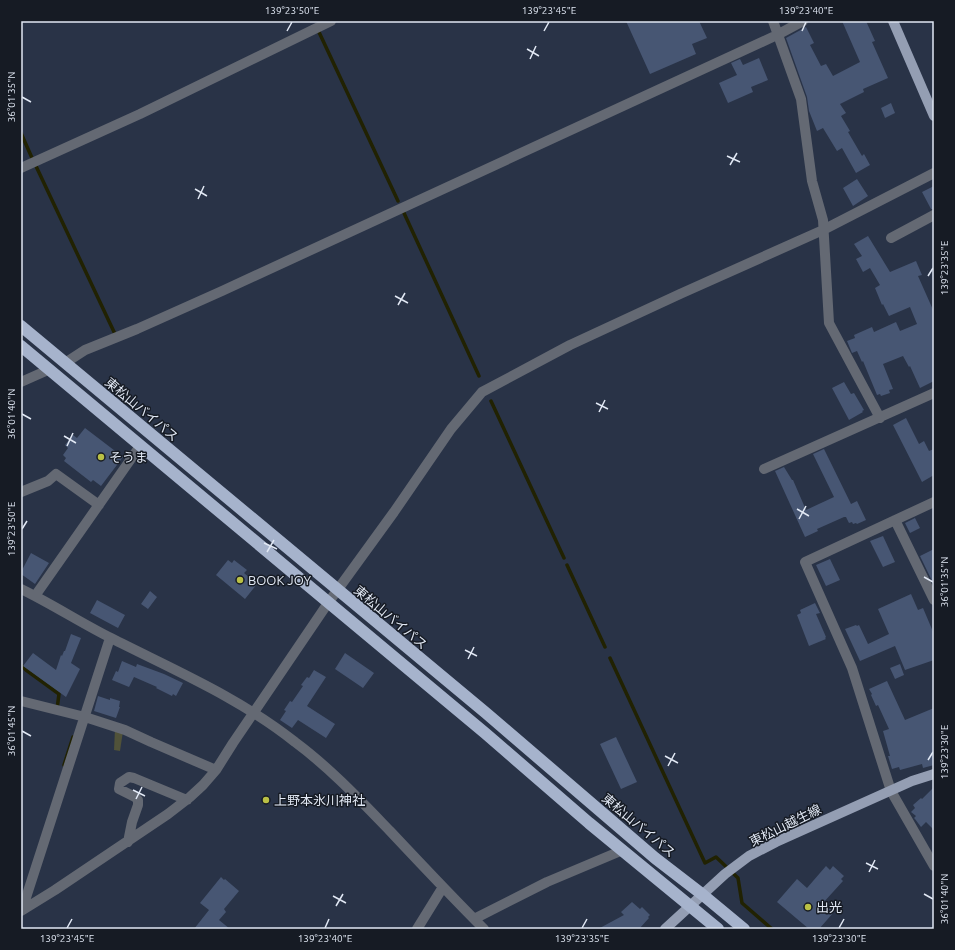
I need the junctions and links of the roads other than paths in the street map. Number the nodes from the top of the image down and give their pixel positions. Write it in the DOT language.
graph roads {
  1 [pos="331,21"];
  2 [pos="772,21"];
  3 [pos="803,21"];
  4 [pos="893,21"];
  5 [pos="777,35"];
  6 [pos="934,116"];
  7 [pos="21,168"];
  8 [pos="934,173"];
  9 [pos="934,214"];
  10 [pos="823,230"];
  11 [pos="891,238"];
  12 [pos="21,326"];
  13 [pos="21,346"];
  14 [pos="65,363"];
  15 [pos="48,370"];
  16 [pos="21,382"];
  17 [pos="934,393"];
  18 [pos="880,418"];
  19 [pos="140,446"];
  20 [pos="764,469"];
  21 [pos="21,492"];
  22 [pos="934,502"];
  23 [pos="99,505"];
  24 [pos="895,520"];
  25 [pos="21,589"];
  26 [pos="337,590"];
  27 [pos="35,596"];
  28 [pos="934,600"];
  29 [pos="328,602"];
  30 [pos="110,638"];
  31 [pos="21,701"];
  32 [pos="254,713"];
  33 [pos="84,717"];
  34 [pos="216,770"];
  35 [pos="934,774"];
  36 [pos="891,791"];
  37 [pos="187,800"];
  38 [pos="128,842"];
  39 [pos="623,850"];
  40 [pos="934,866"];
  41 [pos="443,887"];
  42 [pos="703,895"];
  43 [pos="690,906"];
  44 [pos="22,911"];
  45 [pos="474,919"];
  46 [pos="417,929"];
  47 [pos="484,929"];
  48 [pos="665,929"];
  49 [pos="718,929"];
  50 [pos="744,929"];
  1 -- 7 [label="street"];
  2 -- 5 [label="street"];
  3 -- 5 [label="street"];
  4 -- 6 [label="main road"];
  5 -- 10 [label="street"];
  5 -- 14 [label="street"];
  8 -- 10 [label="street"];
  9 -- 11 [label="street"];
  10 -- 18 [label="street"];
  10 -- 26 [label="street"];
  12 -- 14 [label="highway, 東松山バイパス"];
  13 -- 15 [label="highway"];
  14 -- 26 [label="highway, 東松山バイパス"];
  15 -- 16 [label="street"];
  15 -- 19 [label="highway"];
  17 -- 18 [label="street"];
  18 -- 20 [label="street"];
  19 -- 23 [label="street"];
  19 -- 29 [label="highway"];
  21 -- 23 [label="street"];
  22 -- 24 [label="street"];
  23 -- 27 [label="street"];
  24 -- 28 [label="street"];
  24 -- 36 [label="street"];
  25 -- 27 [label="street"];
  26 -- 29 [label="street"];
  26 -- 42 [label="highway, 東松山バイパス"];
  27 -- 30 [label="street"];
  29 -- 32 [label="street"];
  29 -- 39 [label="highway"];
  30 -- 32 [label="street"];
  30 -- 33 [label="street"];
  31 -- 33 [label="street"];
  32 -- 34 [label="street"];
  32 -- 41 [label="street"];
  33 -- 34 [label="street"];
  33 -- 44 [label="street"];
  34 -- 37 [label="street"];
  35 -- 36 [label="main road, 東松山越生線"];
  36 -- 40 [label="street"];
  36 -- 42 [label="main road, 東松山越生線"];
  37 -- 38 [label="street"];
  37 -- 38 [label="street"];
  38 -- 44 [label="street"];
  39 -- 43 [label="highway"];
  39 -- 45 [label="street"];
  41 -- 45 [label="street"];
  41 -- 46 [label="street"];
  42 -- 43 [label="main road, 東松山越生線"];
  42 -- 50 [label="highway, 東松山バイパス"];
  43 -- 48 [label="main road, 東松山越生線"];
  43 -- 49 [label="highway"];
  45 -- 47 [label="street"];
}
